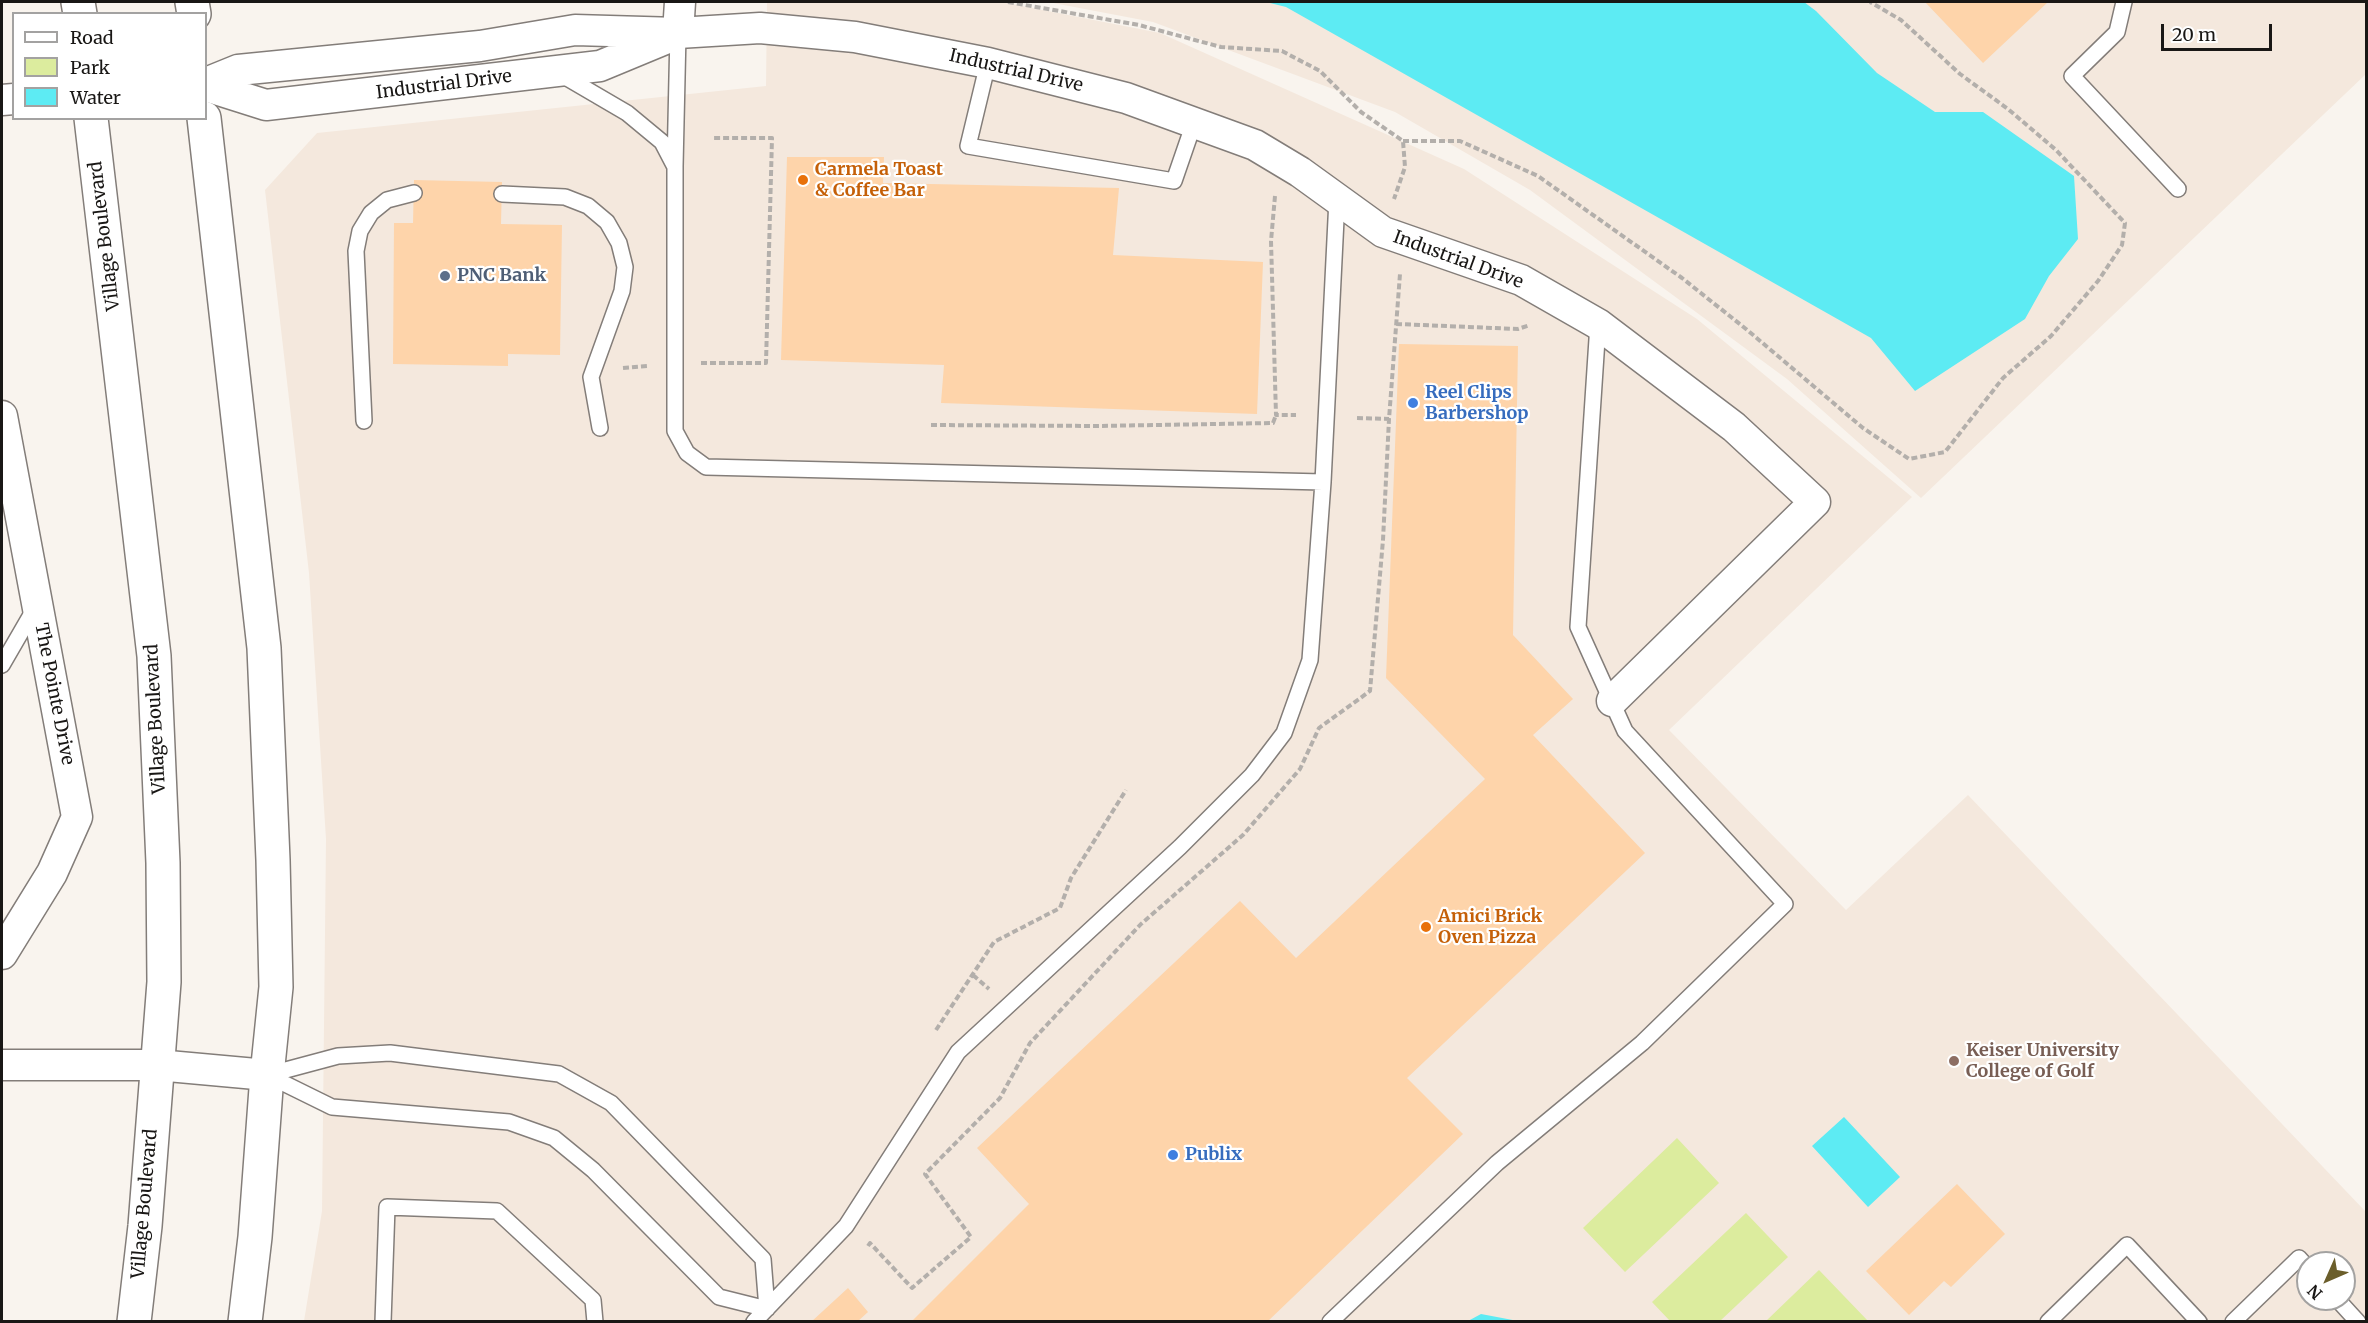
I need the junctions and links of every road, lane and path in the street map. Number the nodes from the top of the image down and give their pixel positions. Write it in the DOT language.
graph roads {
  1 [pos="680,2"];
  2 [pos="1008,2"];
  3 [pos="1870,2"];
  4 [pos="2124,2"];
  5 [pos="678,33"];
  6 [pos="988,63"];
  7 [pos="556,72"];
  8 [pos="207,84"];
  9 [pos="207,84"];
  10 [pos="91,120"];
  11 [pos="204,120"];
  12 [pos="1194,123"];
  13 [pos="713,138"];
  14 [pos="1403,141"];
  15 [pos="1287,164"];
  16 [pos="675,166"];
  17 [pos="2178,189"];
  18 [pos="414,193"];
  19 [pos="502,194"];
  20 [pos="1337,199"];
  21 [pos="1392,204"];
  22 [pos="1400,270"];
  23 [pos="1586,317"];
  24 [pos="1396,324"];
  25 [pos="701,363"];
  26 [pos="649,365"];
  27 [pos="616,369"];
  28 [pos="1276,415"];
  29 [pos="1296,415"];
  30 [pos="2,416"];
  31 [pos="1358,418"];
  32 [pos="1389,419"];
  33 [pos="364,421"];
  34 [pos="932,425"];
  35 [pos="600,428"];
  36 [pos="1323,482"];
  37 [pos="37,605"];
  38 [pos="2,665"];
  39 [pos="1612,701"];
  40 [pos="1126,790"];
  41 [pos="4,944"];
  42 [pos="973,975"];
  43 [pos="994,994"];
  44 [pos="936,1030"];
  45 [pos="2,1065"];
  46 [pos="157,1065"];
  47 [pos="267,1075"];
  48 [pos="870,1243"];
  49 [pos="2296,1261"];
  50 [pos="767,1309"];
  51 [pos="134,1322"];
  52 [pos="245,1322"];
  53 [pos="384,1322"];
  54 [pos="595,1322"];
  55 [pos="754,1322"];
  56 [pos="1330,1322"];
  57 [pos="2048,1322"];
  58 [pos="2199,1322"];
  59 [pos="2233,1322"];
  1 -- 5 [label="street"];
  2 -- 14 [label="path"];
  3 -- 14 [label="path"];
  4 -- 17 [label="lane"];
  5 -- 6 [label="street, Industrial Drive"];
  5 -- 7 [label="street, Industrial Drive"];
  5 -- 8 [label="street, Industrial Drive"];
  5 -- 16 [label="lane"];
  6 -- 12 [label="street, Industrial Drive"];
  6 -- 12 [label="lane"];
  7 -- 9 [label="street, Industrial Drive"];
  7 -- 16 [label="lane"];
  10 -- 46 [label="street, Village Boulevard"];
  11 -- 47 [label="street"];
  12 -- 15 [label="street, Industrial Drive"];
  13 -- 25 [label="path"];
  14 -- 21 [label="path"];
  15 -- 20 [label="street, Industrial Drive"];
  15 -- 28 [label="path"];
  16 -- 36 [label="lane"];
  18 -- 33 [label="lane"];
  19 -- 35 [label="lane"];
  20 -- 23 [label="street, Industrial Drive"];
  20 -- 36 [label="lane"];
  22 -- 24 [label="path"];
  23 -- 24 [label="path"];
  23 -- 39 [label="lane"];
  23 -- 39 [label="street, Industrial Drive"];
  24 -- 32 [label="path"];
  26 -- 27 [label="path"];
  28 -- 29 [label="path"];
  28 -- 34 [label="path"];
  30 -- 37 [label="street, The Pointe Drive"];
  31 -- 32 [label="path"];
  32 -- 48 [label="path"];
  36 -- 50 [label="lane"];
  37 -- 38 [label="lane"];
  37 -- 41 [label="street, The Pointe Drive"];
  39 -- 56 [label="lane"];
  40 -- 42 [label="path"];
  42 -- 43 [label="path"];
  42 -- 44 [label="path"];
  45 -- 46 [label="street"];
  46 -- 47 [label="street"];
  46 -- 51 [label="street, Village Boulevard"];
  47 -- 50 [label="lane"];
  47 -- 50 [label="lane"];
  47 -- 52 [label="street"];
  49 -- 59 [label="lane"];
  50 -- 55 [label="lane"];
  53 -- 54 [label="lane"];
  57 -- 58 [label="lane"];
}
